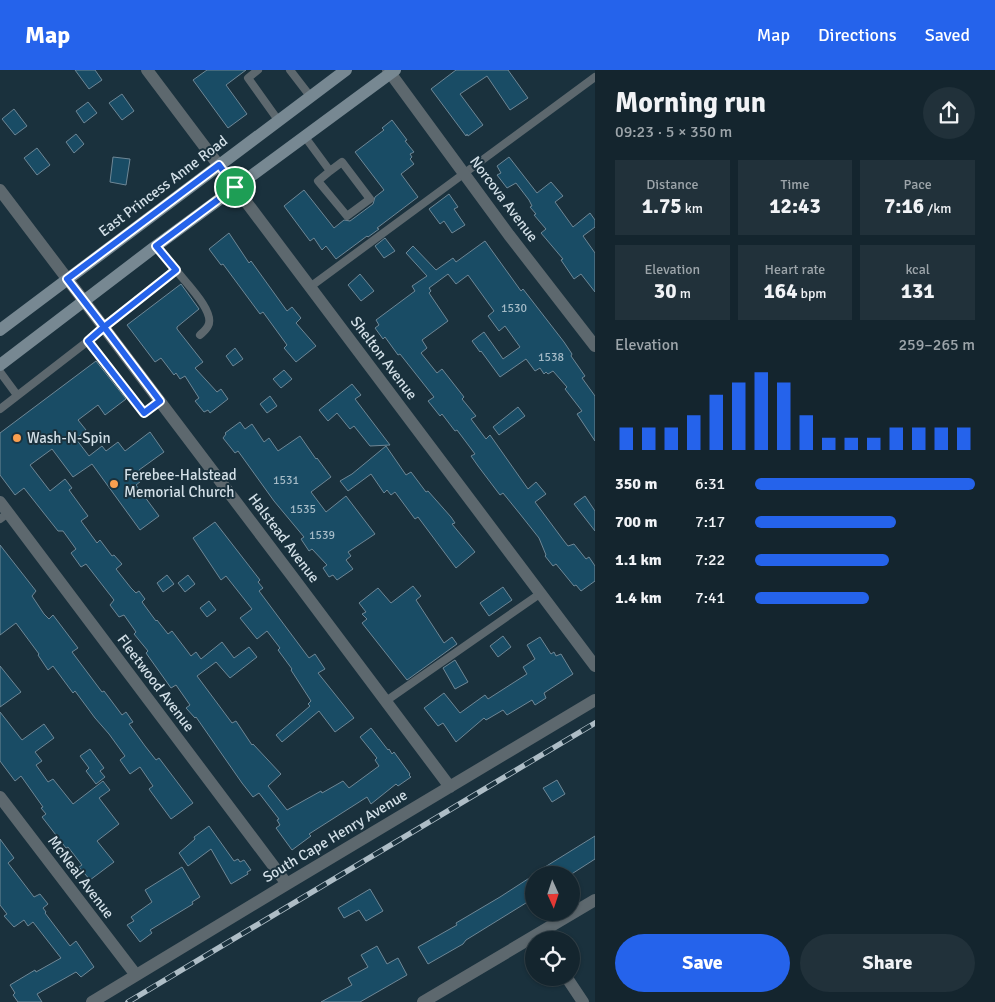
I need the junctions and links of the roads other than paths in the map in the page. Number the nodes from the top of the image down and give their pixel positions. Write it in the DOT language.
graph roads {
  1 [pos="147,70"];
  2 [pos="258,70"];
  3 [pos="290,70"];
  4 [pos="346,70"];
  5 [pos="391,71"];
  6 [pos="595,77"];
  7 [pos="310,96"];
  8 [pos="278,120"];
  9 [pos="305,136"];
  10 [pos="219,165"];
  11 [pos="330,171"];
  12 [pos="464,173"];
  13 [pos="235,187"];
  14 [pos="0,190"];
  15 [pos="156,246"];
  16 [pos="176,270"];
  17 [pos="67,279"];
  18 [pos="310,287"];
  19 [pos="84,302"];
  20 [pos="104,327"];
  21 [pos="0,330"];
  22 [pos="200,335"];
  23 [pos="88,341"];
  24 [pos="595,346"];
  25 [pos="0,365"];
  26 [pos="0,372"];
  27 [pos="17,396"];
  28 [pos="160,401"];
  29 [pos="0,409"];
  30 [pos="0,502"];
  31 [pos="4,516"];
  32 [pos="541,593"];
  33 [pos="595,666"];
  34 [pos="595,700"];
  35 [pos="386,701"];
  36 [pos="450,787"];
  37 [pos="0,797"];
  38 [pos="287,884"];
  39 [pos="595,900"];
  40 [pos="550,931"];
  41 [pos="525,946"];
  42 [pos="136,976"];
  43 [pos="572,986"];
  44 [pos="92,1002"];
  45 [pos="423,1002"];
  46 [pos="583,1002"];
  1 -- 10 [label="street, Shelton Avenue"];
  2 -- 8 [label="lane"];
  3 -- 7 [label="lane"];
  4 -- 7 [label="main road, East Princess Anne Road"];
  5 -- 9 [label="main road"];
  5 -- 12 [label="street, Norcova Avenue"];
  6 -- 12 [label="lane"];
  7 -- 8 [label="main road, East Princess Anne Road"];
  8 -- 10 [label="main road, East Princess Anne Road"];
  9 -- 11 [label="lane"];
  9 -- 13 [label="main road"];
  10 -- 13 [label="street, Shelton Avenue"];
  10 -- 17 [label="main road, East Princess Anne Road"];
  11 -- 11 [label="lane"];
  12 -- 18 [label="lane"];
  12 -- 24 [label="street, Norcova Avenue"];
  13 -- 15 [label="main road"];
  13 -- 18 [label="street, Shelton Avenue"];
  14 -- 17 [label="street, Halstead Avenue"];
  15 -- 16 [label="lane"];
  15 -- 19 [label="main road"];
  16 -- 20 [label="lane"];
  16 -- 22 [label="lane"];
  17 -- 19 [label="street, Halstead Avenue"];
  17 -- 21 [label="main road, East Princess Anne Road"];
  18 -- 32 [label="street, Shelton Avenue"];
  19 -- 20 [label="street, Halstead Avenue"];
  19 -- 25 [label="main road"];
  20 -- 23 [label="lane"];
  20 -- 28 [label="street, Halstead Avenue"];
  23 -- 27 [label="lane"];
  23 -- 28 [label="lane"];
  26 -- 27 [label="lane"];
  27 -- 29 [label="lane"];
  28 -- 35 [label="street, Halstead Avenue"];
  30 -- 31 [label="street, Fleetwood Avenue"];
  31 -- 38 [label="street, Fleetwood Avenue"];
  32 -- 33 [label="street, Shelton Avenue"];
  32 -- 35 [label="lane"];
  34 -- 36 [label="street, South Cape Henry Avenue"];
  35 -- 36 [label="street, Halstead Avenue"];
  36 -- 38 [label="street, South Cape Henry Avenue"];
  37 -- 42 [label="street, McNeal Avenue"];
  38 -- 42 [label="street, South Cape Henry Avenue"];
  39 -- 40 [label="street"];
  41 -- 45 [label="street"];
  42 -- 44 [label="street, South Cape Henry Avenue"];
  43 -- 46 [label="street"];
}
